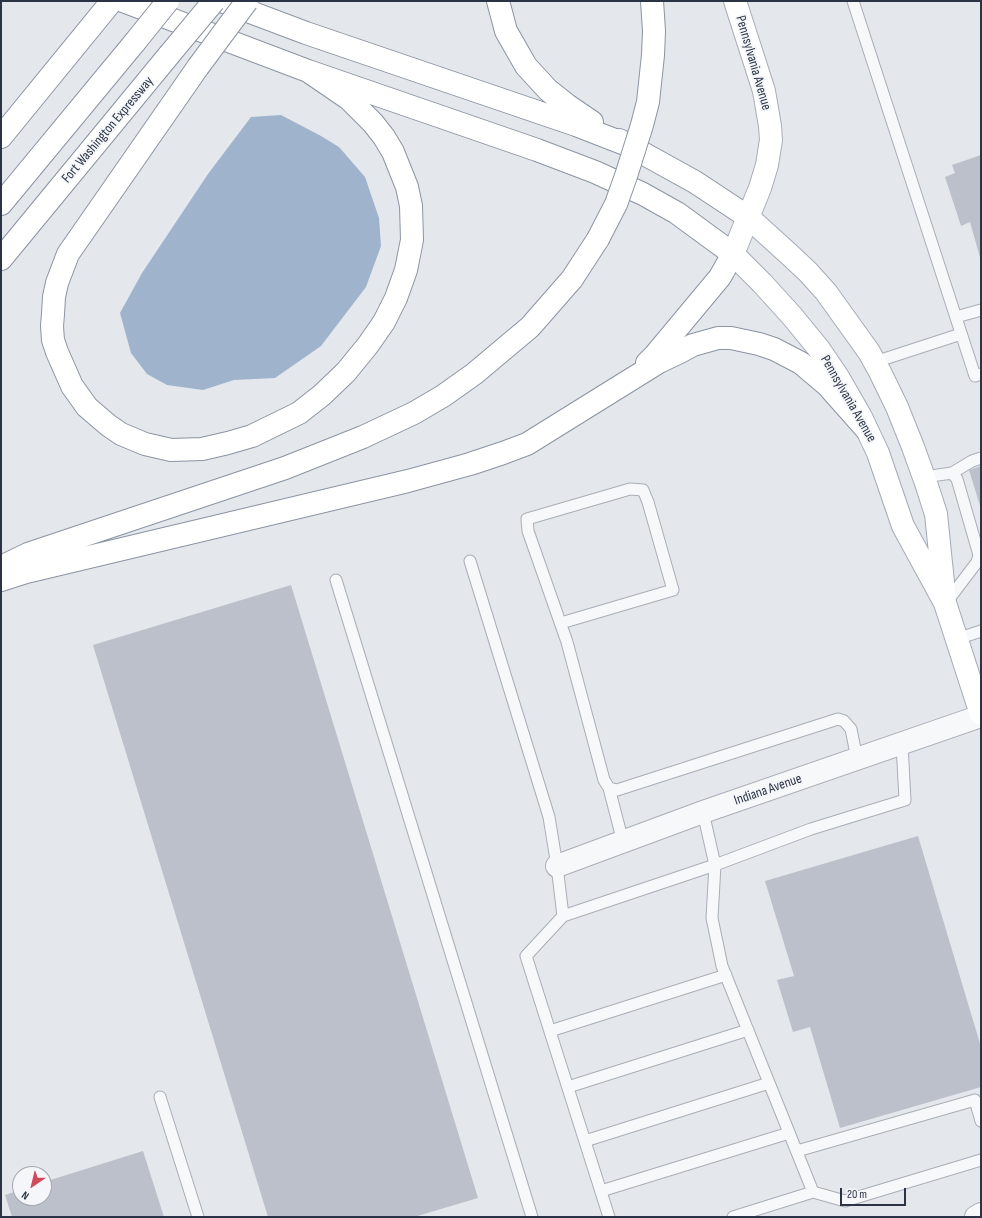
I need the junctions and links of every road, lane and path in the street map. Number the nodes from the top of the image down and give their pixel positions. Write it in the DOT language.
graph roads {
  1 [pos="112,1"];
  2 [pos="123,1"];
  3 [pos="168,1"];
  4 [pos="214,1"];
  5 [pos="221,1"];
  6 [pos="247,1"];
  7 [pos="498,1"];
  8 [pos="652,1"];
  9 [pos="735,1"];
  10 [pos="853,1"];
  11 [pos="308,71"];
  12 [pos="1,137"];
  13 [pos="625,144"];
  14 [pos="1,204"];
  15 [pos="748,217"];
  16 [pos="732,254"];
  17 [pos="1,258"];
  18 [pos="981,310"];
  19 [pos="956,317"];
  20 [pos="962,334"];
  21 [pos="875,362"];
  22 [pos="981,374"];
  23 [pos="629,380"];
  24 [pos="866,429"];
  25 [pos="981,458"];
  26 [pos="952,473"];
  27 [pos="924,477"];
  28 [pos="470,561"];
  29 [pos="1,567"];
  30 [pos="1,580"];
  31 [pos="336,580"];
  32 [pos="945,604"];
  33 [pos="561,623"];
  34 [pos="981,632"];
  35 [pos="957,639"];
  36 [pos="981,715"];
  37 [pos="902,744"];
  38 [pos="857,759"];
  39 [pos="609,788"];
  40 [pos="703,812"];
  41 [pos="623,842"];
  42 [pos="715,865"];
  43 [pos="557,866"];
  44 [pos="563,916"];
  45 [pos="726,975"];
  46 [pos="748,1030"];
  47 [pos="550,1031"];
  48 [pos="769,1083"];
  49 [pos="568,1087"];
  50 [pos="160,1098"];
  51 [pos="981,1121"];
  52 [pos="789,1133"];
  53 [pos="585,1141"];
  54 [pos="797,1152"];
  55 [pos="981,1160"];
  56 [pos="601,1191"];
  57 [pos="813,1192"];
  58 [pos="981,1214"];
  59 [pos="198,1217"];
  60 [pos="532,1217"];
  61 [pos="609,1217"];
  62 [pos="734,1217"];
  63 [pos="976,1217"];
  1 -- 12 [label="main road"];
  2 -- 11 [label="main road"];
  3 -- 14 [label="main road, bridge"];
  4 -- 17 [label="main road, Fort Washington Expressway, bridge"];
  5 -- 13 [label="main road"];
  6 -- 11 [label="main road, bridge"];
  7 -- 13 [label="main road"];
  8 -- 29 [label="main road, bridge"];
  9 -- 15 [label="main road, Pennsylvania Avenue"];
  10 -- 19 [label="lane"];
  11 -- 16 [label="main road"];
  13 -- 15 [label="main road"];
  15 -- 16 [label="main road, Pennsylvania Avenue"];
  15 -- 21 [label="main road, Pennsylvania Avenue"];
  16 -- 23 [label="main road"];
  16 -- 24 [label="main road, Pennsylvania Avenue"];
  18 -- 19 [label="lane"];
  19 -- 20 [label="lane"];
  20 -- 21 [label="lane"];
  20 -- 22 [label="lane"];
  21 -- 27 [label="main road, Pennsylvania Avenue"];
  23 -- 24 [label="main road"];
  23 -- 30 [label="main road"];
  24 -- 32 [label="main road, Pennsylvania Avenue"];
  25 -- 26 [label="lane"];
  26 -- 27 [label="lane"];
  26 -- 32 [label="lane"];
  27 -- 32 [label="main road, Pennsylvania Avenue"];
  28 -- 43 [label="lane"];
  31 -- 60 [label="lane"];
  32 -- 35 [label="main road, Pennsylvania Avenue"];
  33 -- 33 [label="lane"];
  33 -- 39 [label="lane"];
  34 -- 35 [label="lane"];
  35 -- 36 [label="main road, Pennsylvania Avenue"];
  36 -- 37 [label="street, Indiana Avenue"];
  37 -- 38 [label="street, Indiana Avenue"];
  37 -- 42 [label="lane"];
  38 -- 39 [label="lane"];
  38 -- 40 [label="street, Indiana Avenue"];
  39 -- 41 [label="lane"];
  40 -- 41 [label="street, Indiana Avenue"];
  40 -- 42 [label="lane"];
  41 -- 43 [label="street, Indiana Avenue"];
  42 -- 44 [label="lane"];
  42 -- 45 [label="lane"];
  43 -- 44 [label="lane"];
  44 -- 47 [label="lane"];
  45 -- 46 [label="lane"];
  45 -- 47 [label="lane"];
  46 -- 48 [label="lane"];
  46 -- 49 [label="lane"];
  47 -- 49 [label="lane"];
  48 -- 52 [label="lane"];
  48 -- 53 [label="lane"];
  49 -- 53 [label="lane"];
  50 -- 59 [label="lane"];
  51 -- 54 [label="lane"];
  52 -- 54 [label="lane"];
  52 -- 56 [label="lane"];
  53 -- 56 [label="lane"];
  54 -- 57 [label="lane"];
  55 -- 57 [label="lane"];
  56 -- 61 [label="lane"];
  57 -- 62 [label="lane"];
  58 -- 63 [label="street"];
}
